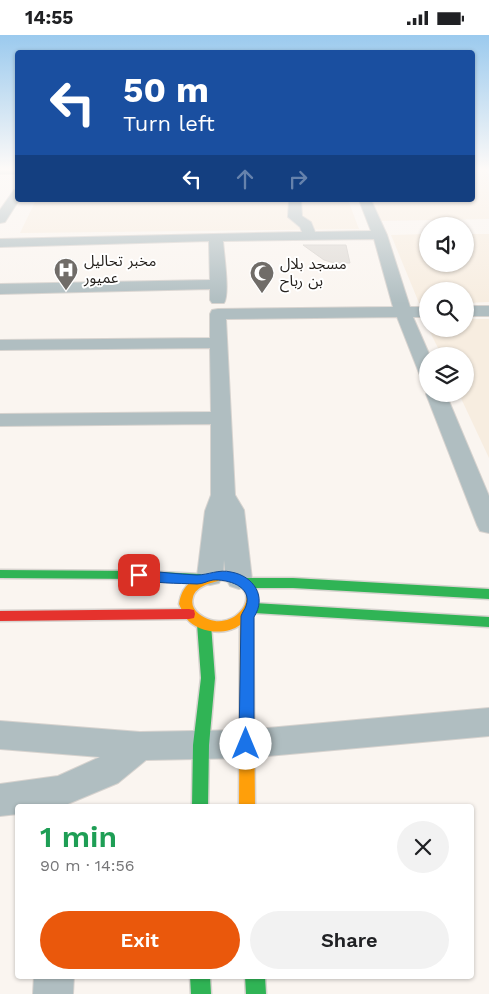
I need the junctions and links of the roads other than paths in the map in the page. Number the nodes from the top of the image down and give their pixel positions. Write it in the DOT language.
graph roads {
  1 [pos="295,213"];
  2 [pos="370,213"];
  3 [pos="380,235"];
  4 [pos="310,236"];
  5 [pos="216,237"];
  6 [pos="0,243"];
  7 [pos="219,284"];
  8 [pos="0,289"];
  9 [pos="419,311"];
  10 [pos="474,311"];
  11 [pos="489,311"];
  12 [pos="403,312"];
  13 [pos="218,314"];
  14 [pos="219,343"];
  15 [pos="0,345"];
  16 [pos="419,351"];
  17 [pos="439,402"];
  18 [pos="222,417"];
  19 [pos="0,420"];
  20 [pos="223,495"];
  21 [pos="489,525"];
  22 [pos="0,574"];
  23 [pos="205,578"];
  24 [pos="243,581"];
  25 [pos="489,594"];
  26 [pos="250,612"];
  27 [pos="189,614"];
  28 [pos="0,616"];
  29 [pos="489,622"];
  30 [pos="204,624"];
  31 [pos="489,722"];
  32 [pos="0,735"];
  33 [pos="246,744"];
  34 [pos="201,745"];
  35 [pos="140,746"];
  36 [pos="59,799"];
  37 [pos="0,800"];
  38 [pos="200,804"];
  39 [pos="247,804"];
  40 [pos="54,979"];
  41 [pos="200,979"];
  42 [pos="255,979"];
  43 [pos="53,994"];
  44 [pos="201,994"];
  45 [pos="256,994"];
  1 -- 4 [label="street"];
  2 -- 3 [label="street"];
  3 -- 4 [label="street"];
  3 -- 12 [label="street"];
  4 -- 5 [label="street"];
  5 -- 6 [label="street"];
  5 -- 7 [label="street"];
  7 -- 8 [label="street"];
  7 -- 13 [label="street"];
  9 -- 12 [label="street"];
  10 -- 11 [label="street"];
  12 -- 13 [label="street"];
  12 -- 16 [label="street"];
  13 -- 14 [label="street"];
  14 -- 15 [label="street"];
  14 -- 18 [label="street"];
  17 -- 21 [label="street"];
  18 -- 19 [label="street"];
  18 -- 20 [label="street"];
  20 -- 23 [label="street"];
  20 -- 24 [label="street"];
  22 -- 23 [label="main road"];
  23 -- 24 [label="main road"];
  23 -- 27 [label="main road"];
  24 -- 25 [label="main road"];
  24 -- 26 [label="main road"];
  26 -- 29 [label="main road"];
  26 -- 30 [label="main road"];
  26 -- 33 [label="main road"];
  27 -- 28 [label="main road"];
  27 -- 30 [label="main road"];
  30 -- 34 [label="main road"];
  31 -- 33 [label="street"];
  32 -- 35 [label="street"];
  33 -- 34 [label="street"];
  33 -- 39 [label="main road"];
  34 -- 35 [label="street"];
  34 -- 38 [label="main road"];
  35 -- 36 [label="street"];
  36 -- 37 [label="street"];
  40 -- 43 [label="street"];
  41 -- 44 [label="main road"];
  42 -- 45 [label="main road"];
}
